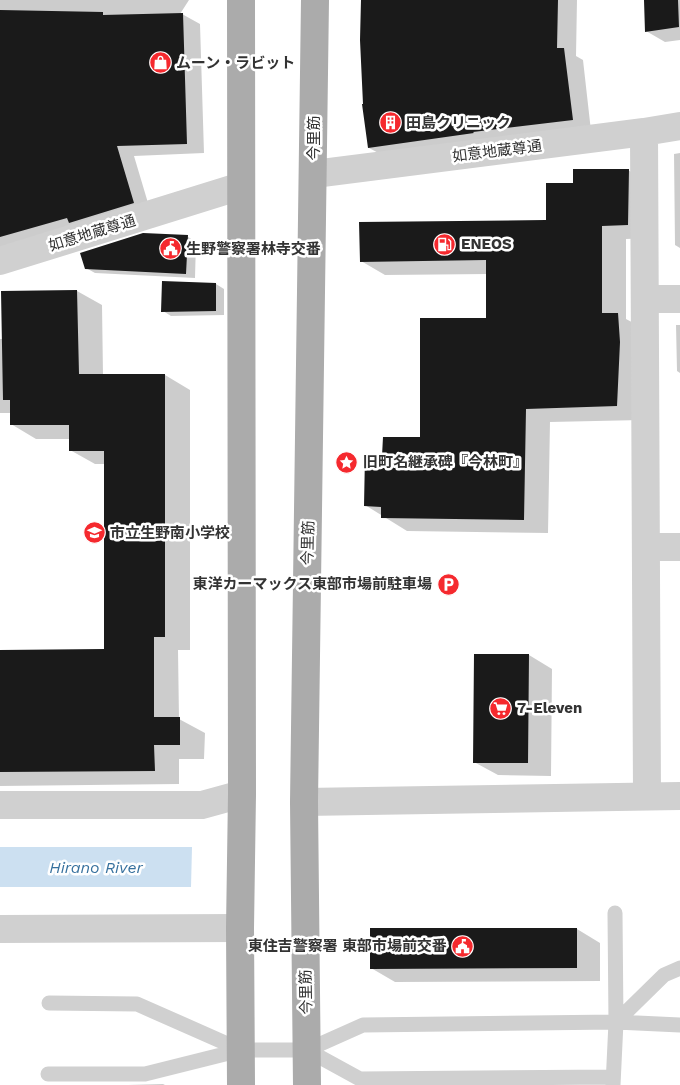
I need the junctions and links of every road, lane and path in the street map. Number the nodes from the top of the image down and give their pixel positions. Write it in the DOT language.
graph roads {
  1 [pos="241,0"];
  2 [pos="315,0"];
  3 [pos="680,126"];
  4 [pos="644,132"];
  5 [pos="314,174"];
  6 [pos="240,186"];
  7 [pos="0,261"];
  8 [pos="645,299"];
  9 [pos="680,299"];
  10 [pos="646,546"];
  11 [pos="680,547"];
  12 [pos="647,796"];
  13 [pos="680,796"];
  14 [pos="0,805"];
  15 [pos="241,807"];
  16 [pos="305,811"];
  17 [pos="615,914"];
  18 [pos="240,921"];
  19 [pos="0,929"];
  20 [pos="680,968"];
  21 [pos="49,1003"];
  22 [pos="616,1022"];
  23 [pos="680,1025"];
  24 [pos="241,1050"];
  25 [pos="307,1050"];
  26 [pos="48,1074"];
  27 [pos="613,1081"];
  28 [pos="241,1085"];
  29 [pos="307,1085"];
  1 -- 6 [label="main road"];
  2 -- 5 [label="main road, 今里筋"];
  3 -- 4 [label="street, 如意地蔵尊通"];
  4 -- 5 [label="street, 如意地蔵尊通"];
  4 -- 8 [label="street"];
  5 -- 16 [label="main road, 今里筋"];
  6 -- 7 [label="street, 如意地蔵尊通"];
  6 -- 15 [label="main road"];
  8 -- 9 [label="street"];
  8 -- 10 [label="street"];
  10 -- 11 [label="street"];
  10 -- 12 [label="street"];
  12 -- 13 [label="street"];
  12 -- 16 [label="street"];
  14 -- 15 [label="street"];
  15 -- 18 [label="main road"];
  16 -- 25 [label="main road, 今里筋"];
  17 -- 22 [label="lane"];
  18 -- 19 [label="street"];
  18 -- 24 [label="main road"];
  20 -- 22 [label="lane"];
  21 -- 24 [label="lane"];
  22 -- 23 [label="lane"];
  22 -- 25 [label="lane"];
  22 -- 27 [label="lane"];
  24 -- 25 [label="lane"];
  24 -- 26 [label="lane"];
  24 -- 28 [label="main road"];
  25 -- 27 [label="lane"];
  25 -- 29 [label="main road, 今里筋"];
}
